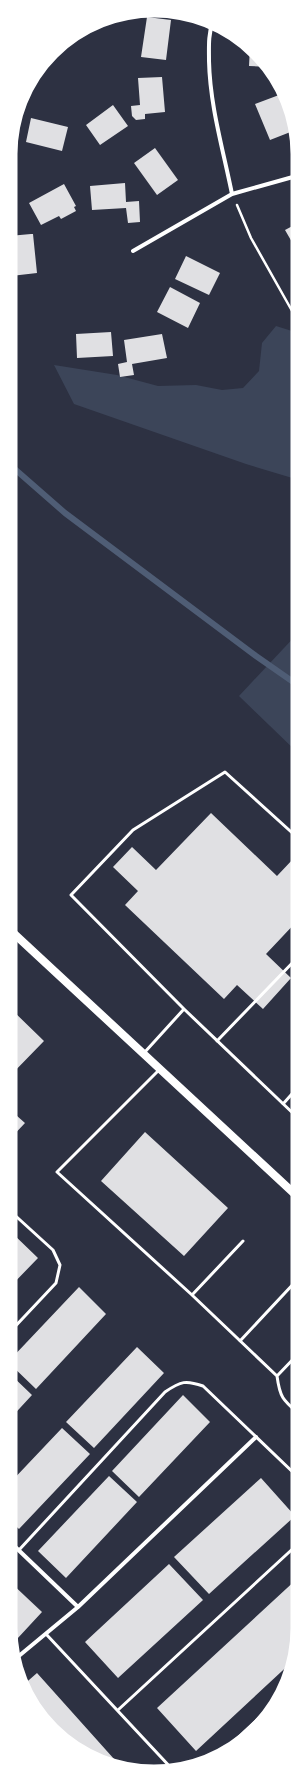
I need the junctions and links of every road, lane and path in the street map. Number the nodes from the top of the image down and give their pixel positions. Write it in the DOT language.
graph roads {
  1 [pos="211,28"];
  2 [pos="293,177"];
  3 [pos="232,194"];
  4 [pos="133,252"];
  5 [pos="293,313"];
  6 [pos="293,834"];
  7 [pos="15,935"];
  8 [pos="293,962"];
  9 [pos="184,1009"];
  10 [pos="217,1042"];
  11 [pos="143,1053"];
  12 [pos="160,1069"];
  13 [pos="293,1093"];
  14 [pos="283,1104"];
  15 [pos="293,1113"];
  16 [pos="293,1190"];
  17 [pos="15,1215"];
  18 [pos="243,1242"];
  19 [pos="293,1284"];
  20 [pos="192,1295"];
  21 [pos="15,1326"];
  22 [pos="240,1341"];
  23 [pos="293,1359"];
  24 [pos="277,1376"];
  25 [pos="293,1409"];
  26 [pos="256,1438"];
  27 [pos="293,1472"];
  28 [pos="15,1546"];
  29 [pos="293,1549"];
  30 [pos="19,1550"];
  31 [pos="78,1607"];
  32 [pos="46,1634"];
  33 [pos="18,1656"];
  34 [pos="118,1710"];
  35 [pos="264,1713"];
  36 [pos="233,1742"];
  37 [pos="169,1766"];
  1 -- 3 [label="street"];
  2 -- 3 [label="street"];
  3 -- 4 [label="street"];
  3 -- 5 [label="path"];
  6 -- 9 [label="lane"];
  7 -- 11 [label="main road"];
  8 -- 10 [label="lane"];
  9 -- 10 [label="lane"];
  9 -- 11 [label="lane"];
  10 -- 14 [label="lane"];
  11 -- 12 [label="main road"];
  12 -- 16 [label="main road"];
  12 -- 20 [label="lane"];
  13 -- 14 [label="lane"];
  14 -- 15 [label="lane"];
  17 -- 21 [label="lane"];
  18 -- 20 [label="lane"];
  19 -- 22 [label="lane"];
  20 -- 22 [label="lane"];
  22 -- 24 [label="lane"];
  23 -- 24 [label="lane"];
  24 -- 25 [label="lane"];
  26 -- 27 [label="lane"];
  26 -- 30 [label="lane"];
  26 -- 31 [label="street"];
  28 -- 30 [label="street"];
  29 -- 34 [label="lane"];
  30 -- 31 [label="street"];
  31 -- 32 [label="street"];
  32 -- 33 [label="street"];
  32 -- 34 [label="lane"];
  34 -- 37 [label="lane"];
  35 -- 36 [label="path"];
}
